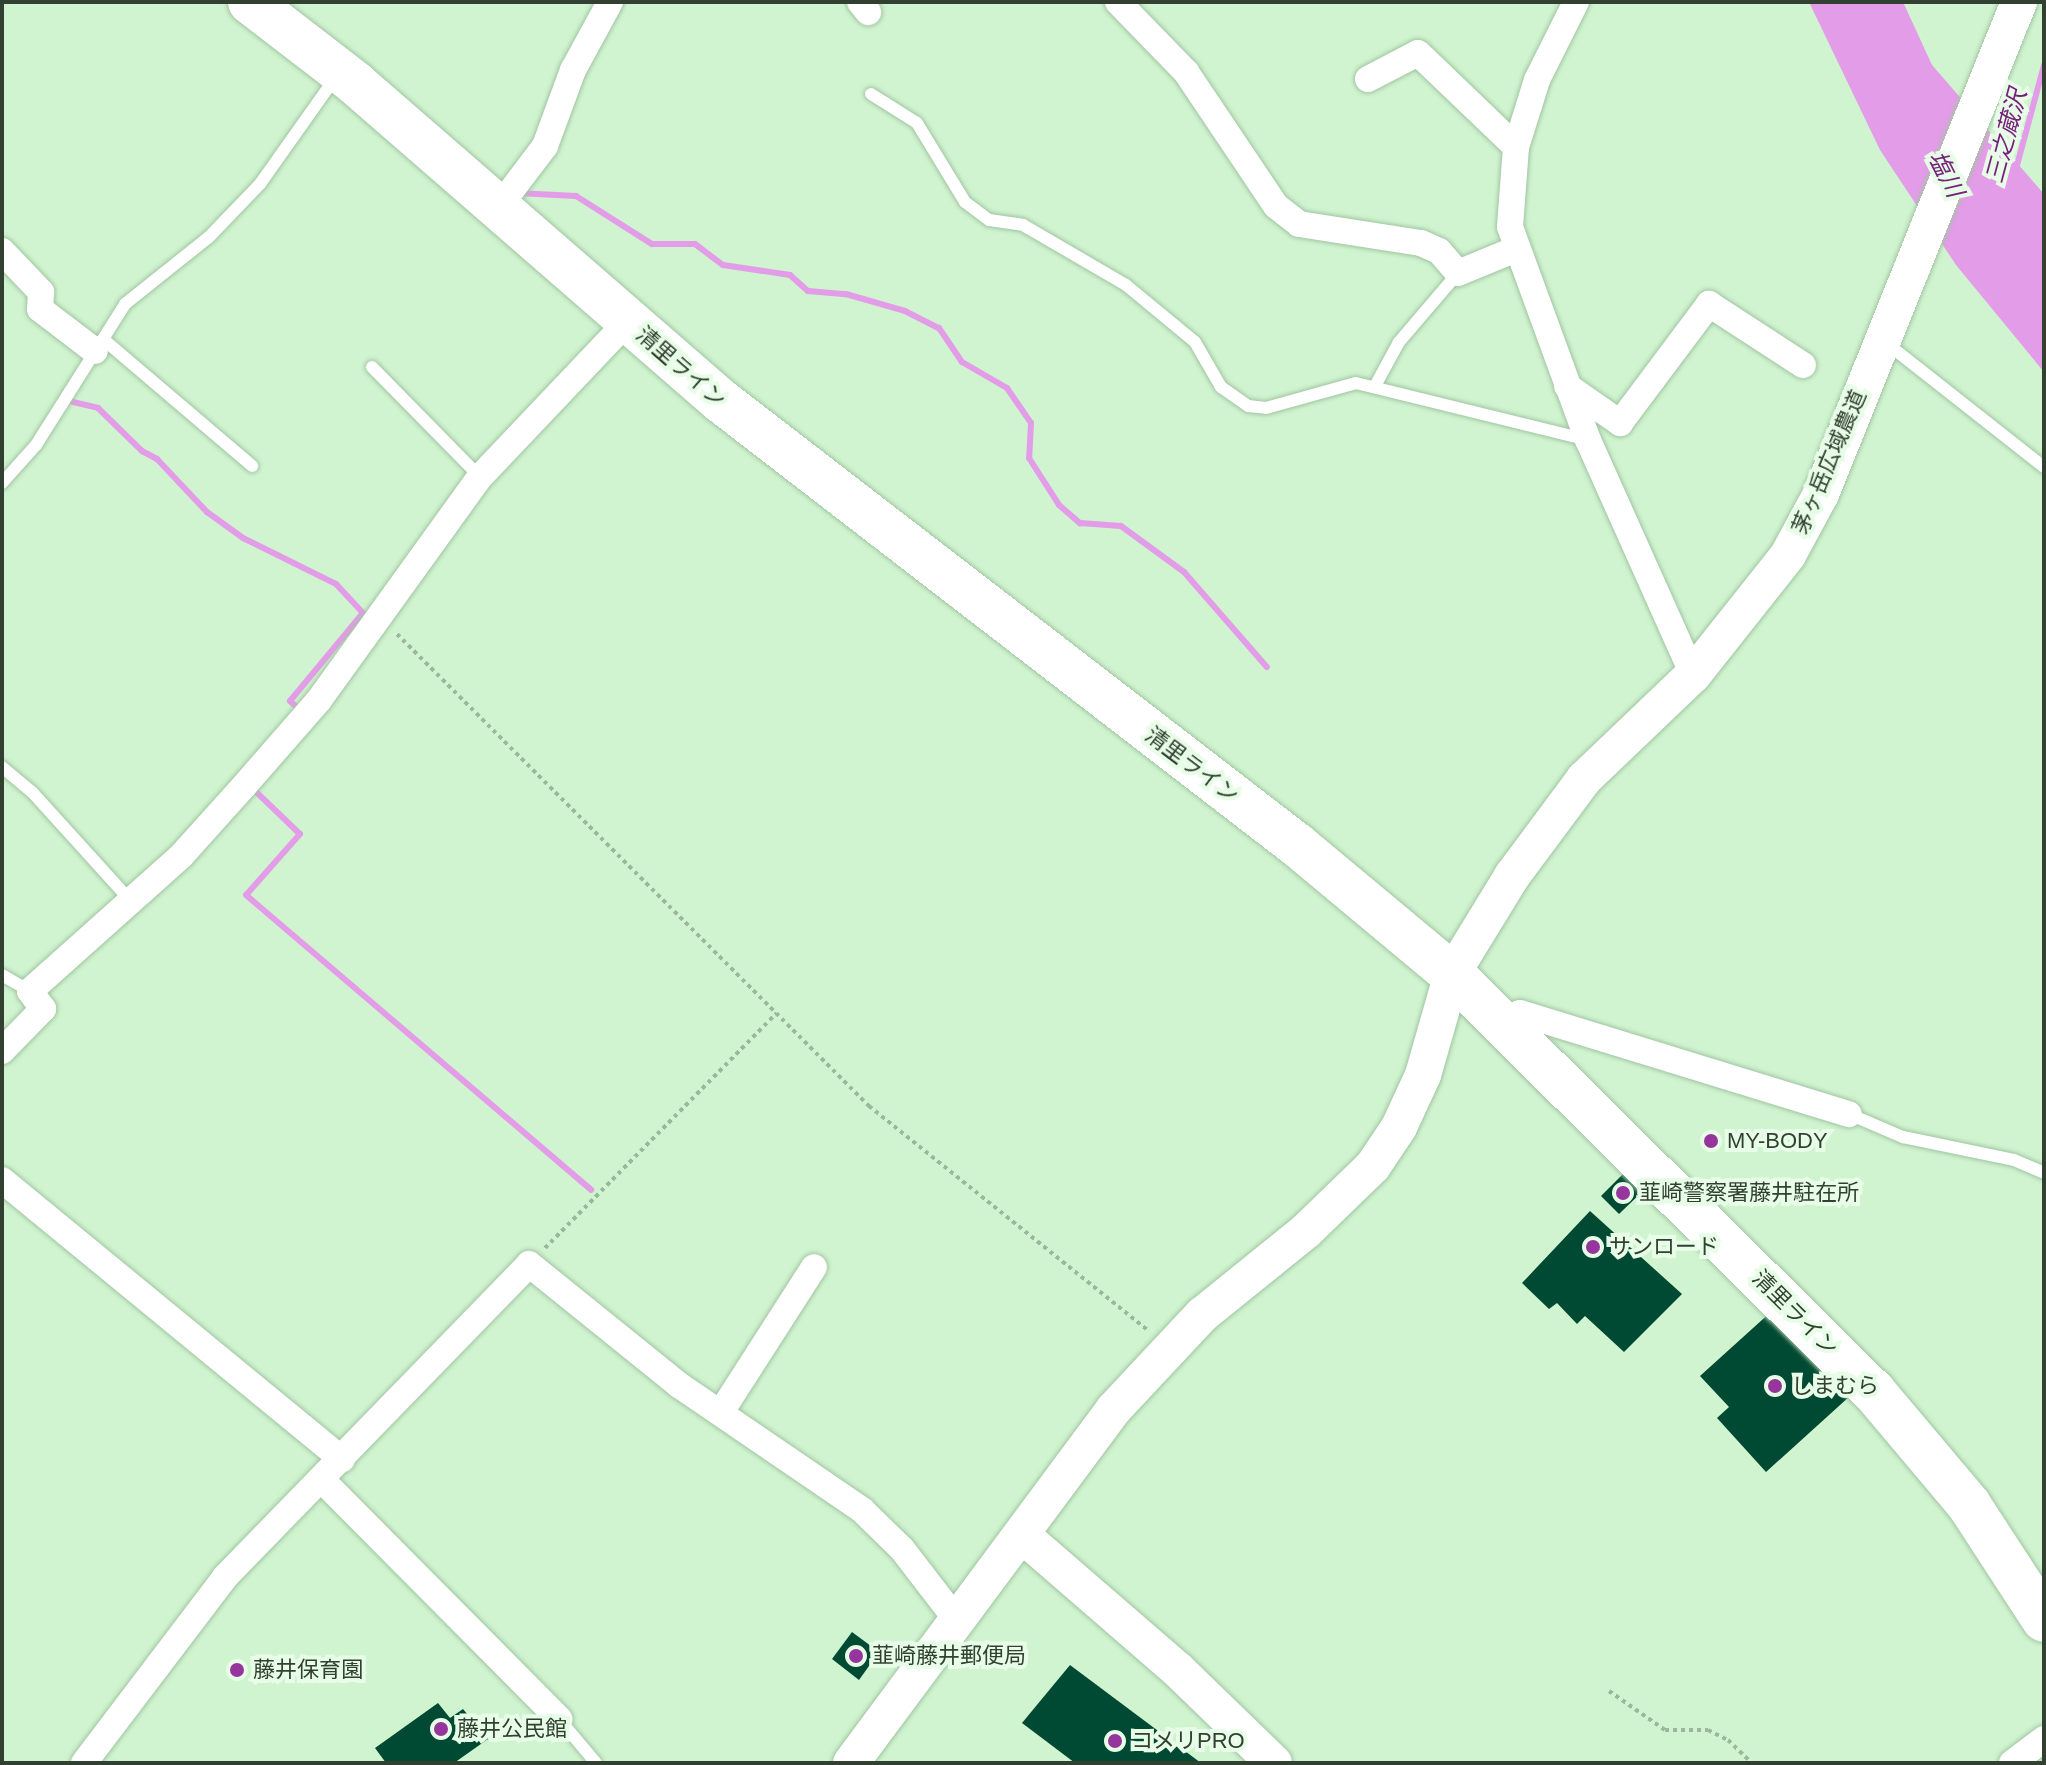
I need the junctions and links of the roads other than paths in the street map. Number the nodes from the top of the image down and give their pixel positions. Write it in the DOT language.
graph roads {
  1 [pos="250,2"];
  2 [pos="610,2"];
  3 [pos="1118,2"];
  4 [pos="1576,2"];
  5 [pos="2019,2"];
  6 [pos="339,71"];
  7 [pos="1368,79"];
  8 [pos="871,94"];
  9 [pos="1516,147"];
  10 [pos="498,208"];
  11 [pos="1516,249"];
  12 [pos="2,251"];
  13 [pos="1458,273"];
  14 [pos="628,321"];
  15 [pos="1885,334"];
  16 [pos="99,345"];
  17 [pos="1803,365"];
  18 [pos="372,367"];
  19 [pos="1375,386"];
  20 [pos="1567,386"];
  21 [pos="1588,440"];
  22 [pos="252,466"];
  23 [pos="2044,467"];
  24 [pos="480,477"];
  25 [pos="2,483"];
  26 [pos="1693,675"];
  27 [pos="4,773"];
  28 [pos="131,901"];
  29 [pos="1452,974"];
  30 [pos="2,975"];
  31 [pos="30,991"];
  32 [pos="1501,1022"];
  33 [pos="2,1051"];
  34 [pos="1849,1114"];
  35 [pos="2044,1173"];
  36 [pos="2,1180"];
  37 [pos="814,1267"];
  38 [pos="721,1412"];
  39 [pos="342,1459"];
  40 [pos="322,1480"];
  41 [pos="1022,1535"];
  42 [pos="956,1619"];
  43 [pos="2044,1620"];
  44 [pos="559,1719"];
  45 [pos="2044,1739"];
  46 [pos="84,1763"];
  47 [pos="596,1763"];
  48 [pos="851,1763"];
  49 [pos="1274,1763"];
  50 [pos="2012,1763"];
  1 -- 6 [label="highway, 清里ライン"];
  2 -- 10 [label="street"];
  3 -- 13 [label="street"];
  4 -- 9 [label="street"];
  5 -- 15 [label="street, 茅ヶ岳広域農道"];
  6 -- 10 [label="highway, 清里ライン"];
  6 -- 16 [label="lane"];
  7 -- 9 [label="street"];
  8 -- 19 [label="lane"];
  9 -- 11 [label="street"];
  10 -- 14 [label="highway, 清里ライン"];
  11 -- 13 [label="street"];
  11 -- 20 [label="street"];
  12 -- 16 [label="street"];
  13 -- 19 [label="lane"];
  14 -- 24 [label="street"];
  14 -- 29 [label="highway, 清里ライン"];
  15 -- 23 [label="lane"];
  15 -- 26 [label="street, 茅ヶ岳広域農道"];
  16 -- 22 [label="lane"];
  16 -- 25 [label="lane"];
  17 -- 20 [label="street"];
  18 -- 24 [label="lane"];
  19 -- 21 [label="lane"];
  20 -- 21 [label="street"];
  21 -- 26 [label="street"];
  24 -- 28 [label="street"];
  26 -- 29 [label="street, 茅ヶ岳広域農道"];
  27 -- 28 [label="lane"];
  28 -- 31 [label="street"];
  29 -- 32 [label="highway, 清里ライン"];
  29 -- 41 [label="street, 茅ヶ岳広域農道"];
  30 -- 31 [label="lane"];
  31 -- 33 [label="street"];
  32 -- 34 [label="street"];
  32 -- 43 [label="highway, 清里ライン"];
  34 -- 35 [label="lane"];
  36 -- 39 [label="street"];
  37 -- 38 [label="street"];
  38 -- 39 [label="street"];
  38 -- 42 [label="street"];
  39 -- 40 [label="street"];
  40 -- 44 [label="street"];
  40 -- 46 [label="street"];
  41 -- 42 [label="street, 茅ヶ岳広域農道"];
  41 -- 49 [label="street"];
  42 -- 48 [label="street, 茅ヶ岳広域農道"];
  44 -- 47 [label="lane"];
  45 -- 50 [label="street"];
}
